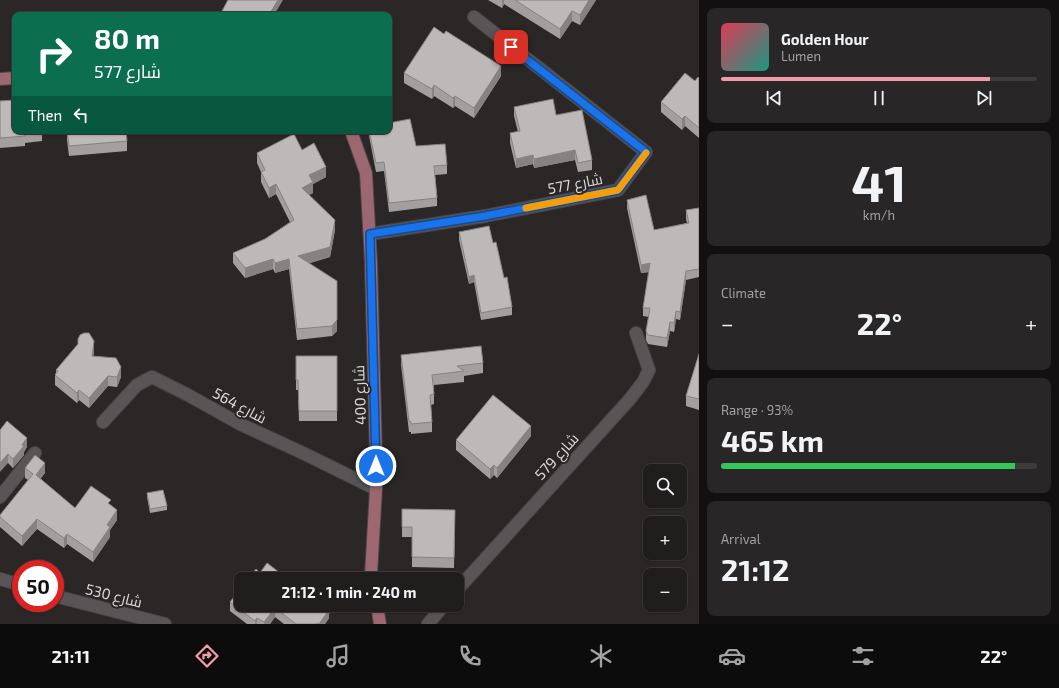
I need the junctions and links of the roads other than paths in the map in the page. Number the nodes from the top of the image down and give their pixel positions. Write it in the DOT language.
graph roads {
  1 [pos="474,17"];
  2 [pos="12,78"];
  3 [pos="0,79"];
  4 [pos="352,134"];
  5 [pos="370,234"];
  6 [pos="636,333"];
  7 [pos="103,422"];
  8 [pos="35,454"];
  9 [pos="376,488"];
  10 [pos="0,497"];
  11 [pos="371,572"];
  12 [pos="0,579"];
  13 [pos="12,582"];
  14 [pos="464,582"];
  15 [pos="64,598"];
  16 [pos="378,612"];
  17 [pos="438,612"];
  18 [pos="165,624"];
  19 [pos="380,624"];
  20 [pos="428,624"];
  1 -- 5 [label="street, شارع 577"];
  2 -- 3 [label="main road"];
  4 -- 5 [label="main road, شارع 400"];
  5 -- 9 [label="main road, شارع 400"];
  6 -- 14 [label="street, شارع 579"];
  7 -- 9 [label="street, شارع 564"];
  8 -- 10 [label="street"];
  9 -- 11 [label="main road, شارع 400"];
  12 -- 13 [label="street"];
  15 -- 18 [label="street, شارع 530"];
  16 -- 19 [label="main road"];
  17 -- 20 [label="street"];
}
